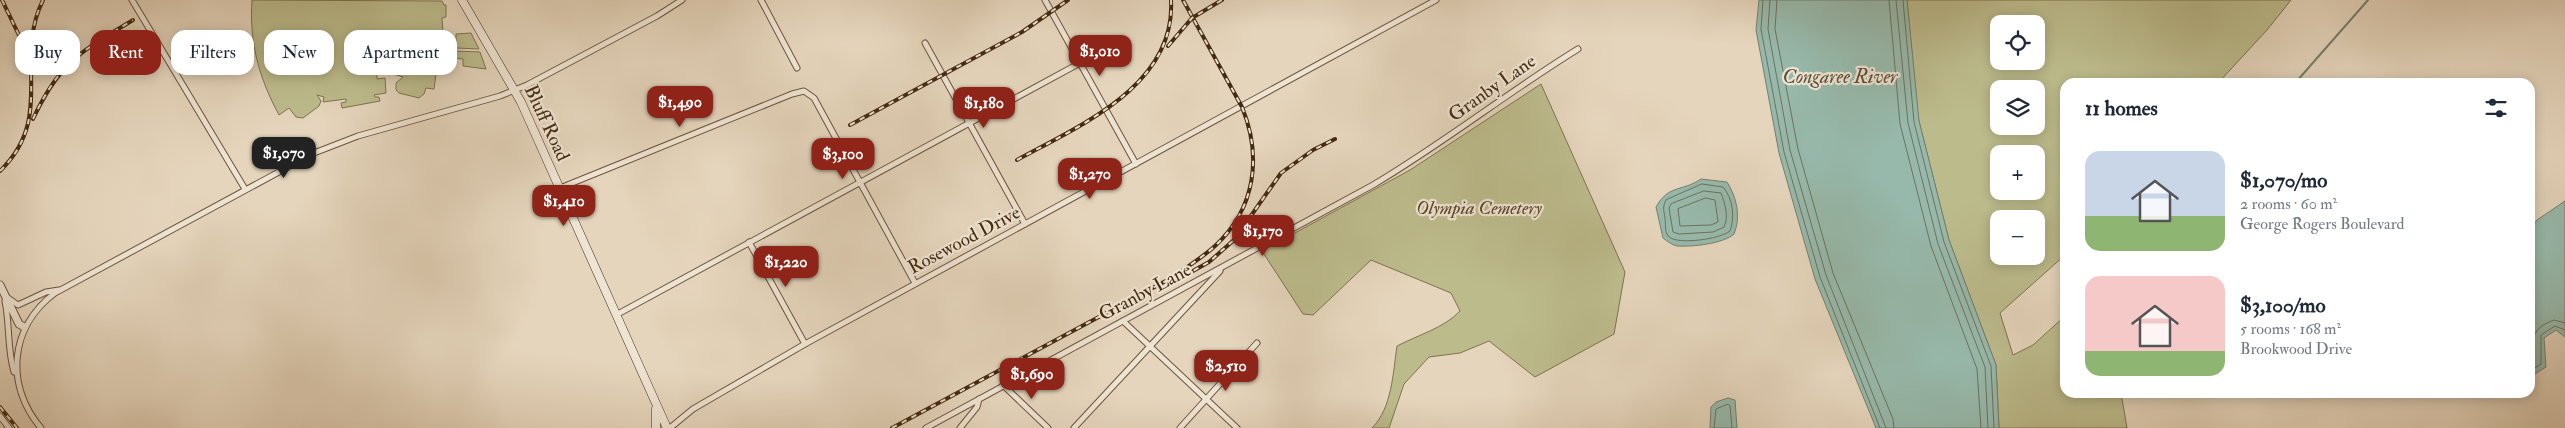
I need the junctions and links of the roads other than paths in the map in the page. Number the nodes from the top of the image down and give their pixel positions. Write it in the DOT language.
graph roads {
  1 [pos="132,0"];
  2 [pos="462,0"];
  3 [pos="682,0"];
  4 [pos="761,0"];
  5 [pos="1045,0"];
  6 [pos="1436,0"];
  7 [pos="925,43"];
  8 [pos="1578,49"];
  9 [pos="1080,63"];
  10 [pos="798,68"];
  11 [pos="514,90"];
  12 [pos="969,123"];
  13 [pos="1136,164"];
  14 [pos="860,182"];
  15 [pos="560,188"];
  16 [pos="245,189"];
  17 [pos="1024,224"];
  18 [pos="749,242"];
  19 [pos="1221,269"];
  20 [pos="915,283"];
  21 [pos="0,285"];
  22 [pos="62,289"];
  23 [pos="4,294"];
  24 [pos="616,314"];
  25 [pos="1122,321"];
  26 [pos="24,327"];
  27 [pos="1257,343"];
  28 [pos="805,344"];
  29 [pos="1149,346"];
  30 [pos="18,384"];
  31 [pos="1003,386"];
  32 [pos="978,399"];
  33 [pos="1206,399"];
  34 [pos="654,400"];
  35 [pos="0,416"];
  36 [pos="9,428"];
  37 [pos="41,428"];
  38 [pos="656,428"];
  39 [pos="668,428"];
  40 [pos="926,428"];
  41 [pos="960,428"];
  42 [pos="1048,428"];
  43 [pos="1074,428"];
  44 [pos="1180,428"];
  45 [pos="1237,428"];
  1 -- 16 [label="street"];
  2 -- 11 [label="main road, Bluff Road"];
  3 -- 11 [label="street"];
  4 -- 10 [label="street"];
  5 -- 9 [label="street"];
  6 -- 13 [label="street, Rosewood Drive"];
  7 -- 12 [label="street"];
  8 -- 19 [label="street, Granby Lane"];
  9 -- 12 [label="street"];
  9 -- 13 [label="street"];
  11 -- 15 [label="main road, Bluff Road"];
  11 -- 16 [label="street"];
  12 -- 14 [label="street"];
  12 -- 17 [label="street"];
  13 -- 17 [label="street, Rosewood Drive"];
  14 -- 15 [label="street"];
  14 -- 18 [label="street"];
  14 -- 20 [label="street"];
  15 -- 24 [label="main road, Bluff Road"];
  16 -- 22 [label="street"];
  17 -- 20 [label="street, Rosewood Drive"];
  18 -- 24 [label="street"];
  18 -- 28 [label="street"];
  19 -- 25 [label="street, Granby Lane"];
  19 -- 29 [label="street"];
  20 -- 28 [label="street, Rosewood Drive"];
  21 -- 23 [label="street"];
  22 -- 23 [label="street"];
  22 -- 26 [label="street"];
  23 -- 26 [label="street"];
  23 -- 30 [label="street"];
  24 -- 34 [label="main road, Bluff Road"];
  25 -- 29 [label="street"];
  25 -- 31 [label="street, Granby Lane"];
  26 -- 30 [label="street"];
  27 -- 33 [label="street"];
  28 -- 39 [label="street, Rosewood Drive"];
  29 -- 33 [label="street"];
  29 -- 43 [label="street"];
  30 -- 37 [label="street"];
  31 -- 32 [label="street, Granby Lane"];
  31 -- 42 [label="street"];
  32 -- 40 [label="street, Granby Lane"];
  32 -- 41 [label="street"];
  33 -- 44 [label="street"];
  33 -- 45 [label="street"];
  34 -- 38 [label="main road"];
  34 -- 39 [label="main road, Bluff Road"];
  35 -- 36 [label="street"];
}
